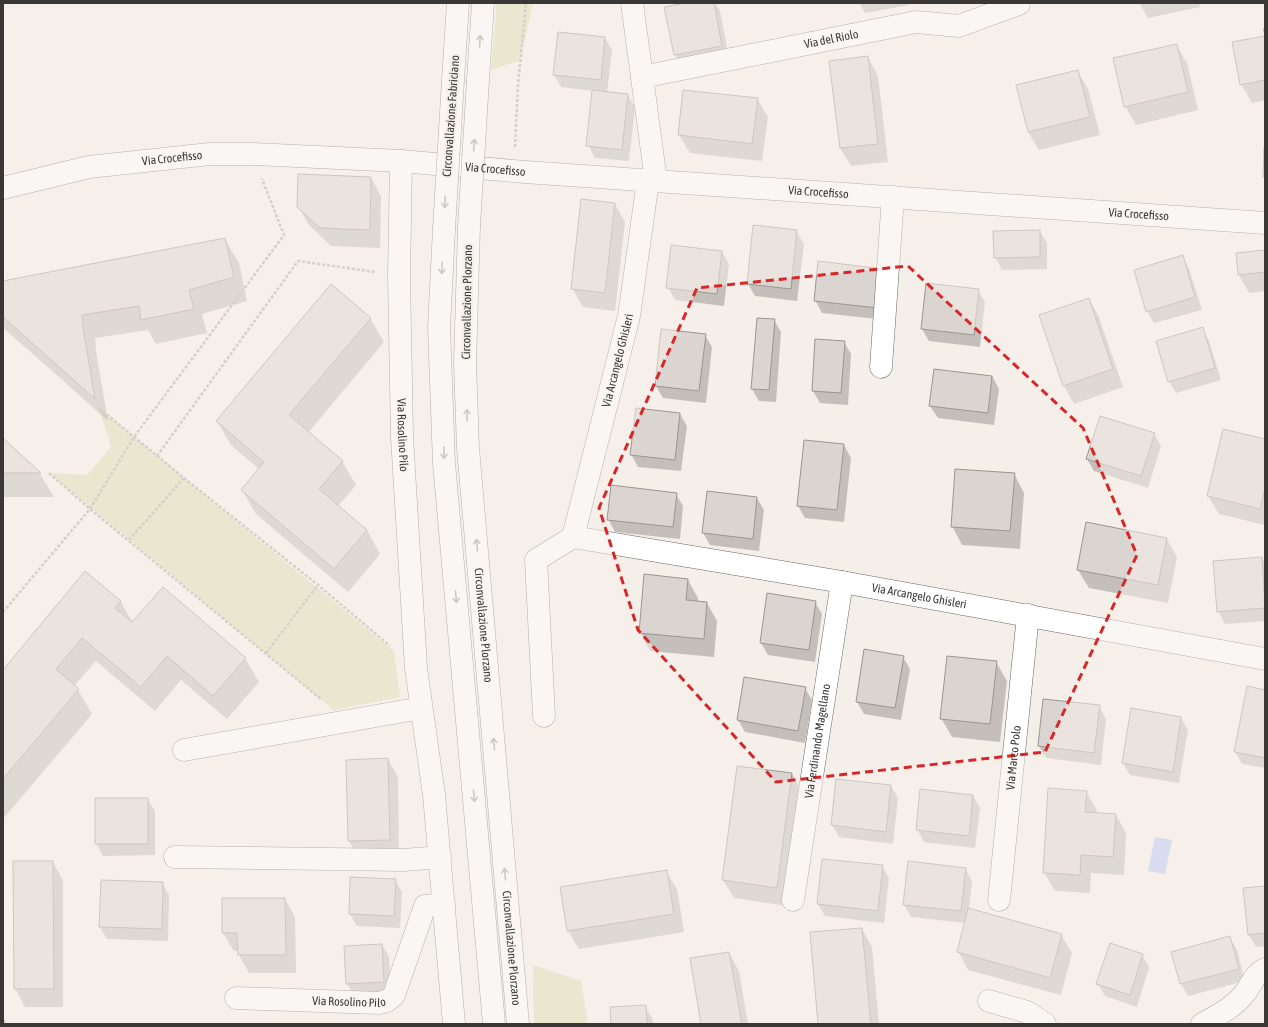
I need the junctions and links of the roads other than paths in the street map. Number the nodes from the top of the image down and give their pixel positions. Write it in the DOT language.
graph roads {
  1 [pos="458,3"];
  2 [pos="483,3"];
  3 [pos="632,3"];
  4 [pos="1019,4"];
  5 [pos="642,77"];
  6 [pos="401,161"];
  7 [pos="652,181"];
  8 [pos="3,188"];
  9 [pos="893,197"];
  10 [pos="1265,223"];
  11 [pos="469,226"];
  12 [pos="444,229"];
  13 [pos="881,367"];
  14 [pos="573,537"];
  15 [pos="842,582"];
  16 [pos="1028,615"];
  17 [pos="1265,659"];
  18 [pos="421,708"];
  19 [pos="544,716"];
  20 [pos="184,750"];
  21 [pos="175,856"];
  22 [pos="440,857"];
  23 [pos="792,900"];
  24 [pos="999,900"];
  25 [pos="444,904"];
  26 [pos="1265,969"];
  27 [pos="236,998"];
  28 [pos="989,1000"];
  29 [pos="454,1024"];
  30 [pos="494,1024"];
  31 [pos="518,1024"];
  32 [pos="1045,1024"];
  33 [pos="1202,1024"];
  1 -- 12 [label="main road, Circonvallazione Fabriciano, one-way, bridge"];
  11 -- 2 [label="main road, Circonvallazione Fabriciano, one-way, bridge"];
  3 -- 5 [label="main road"];
  4 -- 5 [label="main road, Via del Riolo"];
  5 -- 7 [label="main road"];
  6 -- 7 [label="main road, Via Crocefisso"];
  6 -- 8 [label="main road, Via Crocefisso"];
  6 -- 18 [label="main road, Via Rosolino Pilo"];
  7 -- 9 [label="main road, Via Crocefisso"];
  7 -- 14 [label="main road, Via Arcangelo Ghisleri"];
  9 -- 10 [label="main road, Via Crocefisso"];
  9 -- 13 [label="main road"];
  31 -- 11 [label="main road, Circonvallazione Plorzano, one-way"];
  12 -- 30 [label="main road, Circonvallazione Plorzano, one-way"];
  14 -- 15 [label="main road, Via Arcangelo Ghisleri"];
  14 -- 19 [label="main road"];
  15 -- 16 [label="main road, Via Arcangelo Ghisleri"];
  15 -- 23 [label="main road, Via Ferdinando Magellano"];
  16 -- 17 [label="main road, Via Arcangelo Ghisleri"];
  16 -- 24 [label="main road, Via Marco Polo"];
  18 -- 20 [label="main road"];
  18 -- 22 [label="main road, Via Rosolino Pilo"];
  21 -- 22 [label="main road"];
  22 -- 25 [label="main road, Via Rosolino Pilo"];
  25 -- 27 [label="main road, Via Rosolino Pilo"];
  25 -- 29 [label="main road, Via Rosolino Pilo"];
  26 -- 33 [label="main road"];
  28 -- 32 [label="main road"];
}
